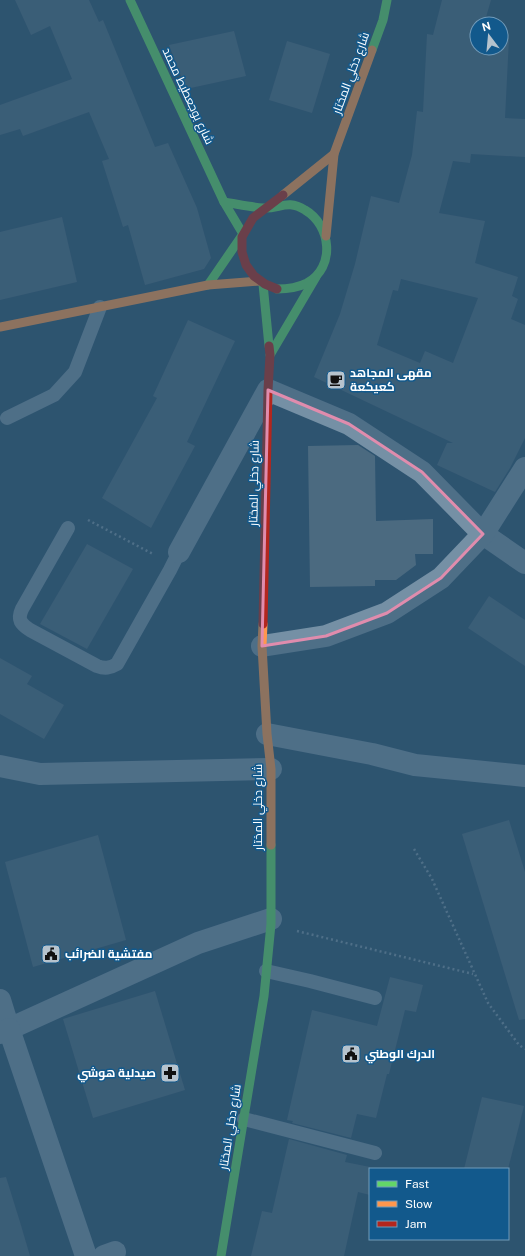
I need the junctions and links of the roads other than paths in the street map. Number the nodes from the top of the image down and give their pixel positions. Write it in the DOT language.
graph roads {
  1 [pos="130,0"];
  2 [pos="387,0"];
  3 [pos="334,154"];
  4 [pos="224,202"];
  5 [pos="267,208"];
  6 [pos="243,234"];
  7 [pos="326,236"];
  8 [pos="320,270"];
  9 [pos="261,282"];
  10 [pos="208,286"];
  11 [pos="100,307"];
  12 [pos="0,327"];
  13 [pos="270,355"];
  14 [pos="268,390"];
  15 [pos="7,418"];
  16 [pos="525,468"];
  17 [pos="68,528"];
  18 [pos="483,534"];
  19 [pos="176,559"];
  20 [pos="525,563"];
  21 [pos="262,646"];
  22 [pos="267,734"];
  23 [pos="0,766"];
  24 [pos="270,769"];
  25 [pos="525,776"];
  26 [pos="271,922"];
  27 [pos="266,971"];
  28 [pos="375,998"];
  29 [pos="0,1000"];
  30 [pos="5,1031"];
  31 [pos="244,1119"];
  32 [pos="375,1153"];
  33 [pos="86,1256"];
  34 [pos="221,1256"];
  1 -- 4 [label="main road, شارع بوجعطيط محمد"];
  2 -- 3 [label="main road, شارع دخلي المختار"];
  3 -- 5 [label="main road"];
  3 -- 7 [label="main road, شارع دخلي المختار"];
  4 -- 5 [label="main road"];
  4 -- 6 [label="main road, شارع بوجعطيط محمد"];
  5 -- 6 [label="main road"];
  5 -- 7 [label="main road"];
  6 -- 9 [label="main road"];
  6 -- 10 [label="main road"];
  7 -- 8 [label="main road"];
  8 -- 9 [label="main road"];
  8 -- 13 [label="main road"];
  9 -- 10 [label="main road"];
  9 -- 13 [label="main road, شارع دخلي المختار"];
  10 -- 11 [label="main road"];
  11 -- 12 [label="main road"];
  11 -- 15 [label="lane"];
  13 -- 14 [label="main road, شارع دخلي المختار"];
  14 -- 18 [label="street"];
  14 -- 19 [label="street"];
  14 -- 21 [label="main road, شارع دخلي المختار"];
  16 -- 18 [label="street"];
  17 -- 19 [label="lane"];
  18 -- 20 [label="street"];
  18 -- 21 [label="street"];
  21 -- 22 [label="main road, شارع دخلي المختار"];
  22 -- 24 [label="main road, شارع دخلي المختار"];
  22 -- 25 [label="street"];
  23 -- 24 [label="street"];
  24 -- 26 [label="main road, شارع دخلي المختار"];
  26 -- 27 [label="main road, شارع دخلي المختار"];
  26 -- 30 [label="street"];
  27 -- 28 [label="lane"];
  27 -- 31 [label="main road, شارع دخلي المختار"];
  29 -- 30 [label="street"];
  30 -- 33 [label="street"];
  31 -- 32 [label="lane"];
  31 -- 34 [label="main road, شارع دخلي المختار"];
}
